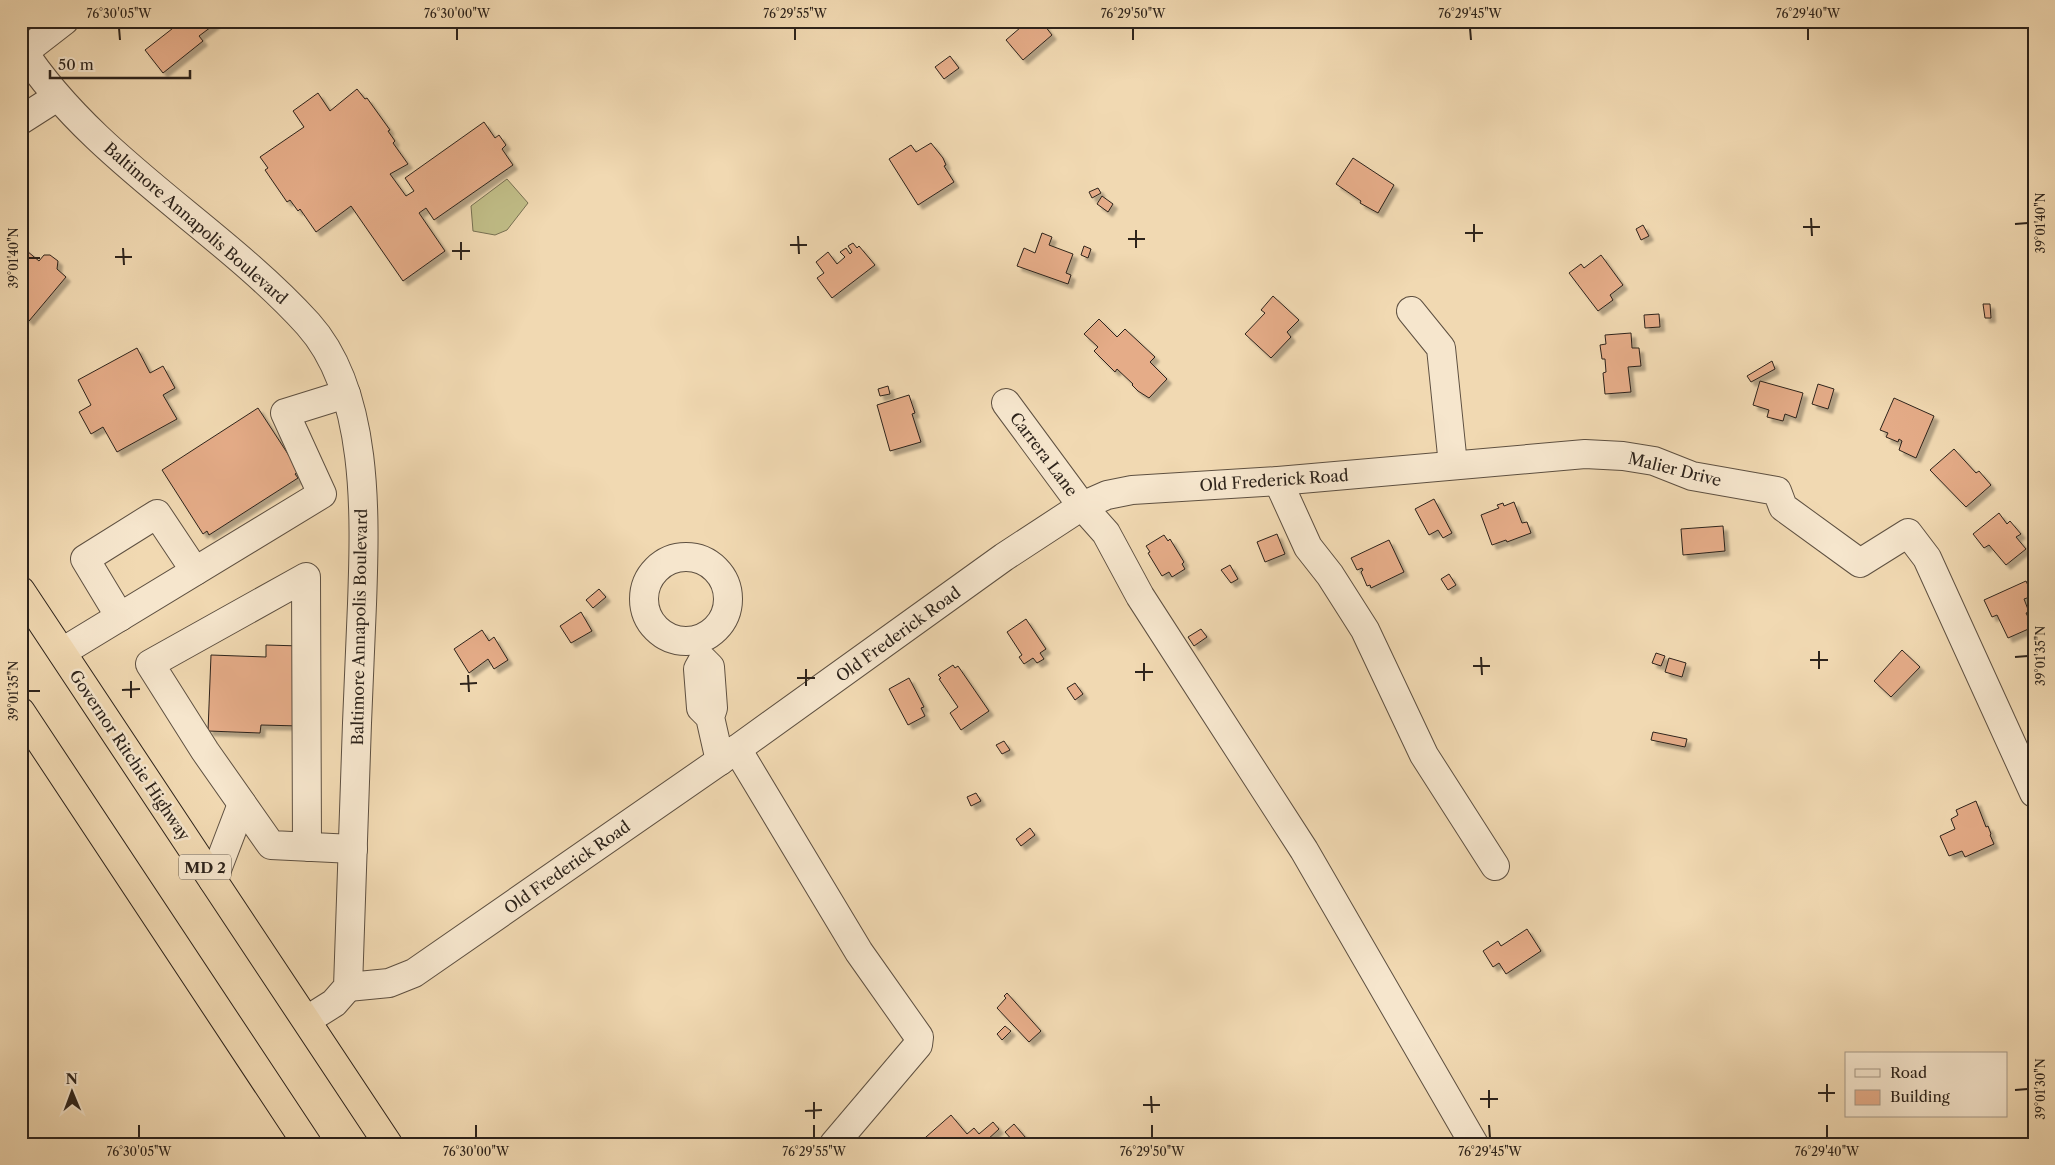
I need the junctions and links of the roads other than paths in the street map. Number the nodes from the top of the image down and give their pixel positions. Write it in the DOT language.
graph roads {
  1 [pos="64,21"];
  2 [pos="22,50"];
  3 [pos="57,97"];
  4 [pos="21,120"];
  5 [pos="1411,311"];
  6 [pos="346,394"];
  7 [pos="1006,403"];
  8 [pos="1453,465"];
  9 [pos="1278,481"];
  10 [pos="322,494"];
  11 [pos="362,495"];
  12 [pos="1082,506"];
  13 [pos="195,572"];
  14 [pos="21,591"];
  15 [pos="120,617"];
  16 [pos="701,650"];
  17 [pos="62,652"];
  18 [pos="21,712"];
  19 [pos="729,755"];
  20 [pos="2034,793"];
  21 [pos="242,804"];
  22 [pos="306,847"];
  23 [pos="353,849"];
  24 [pos="1495,866"];
  25 [pos="213,880"];
  26 [pos="348,987"];
  27 [pos="307,1020"];
  28 [pos="307,1144"];
  29 [pos="388,1144"];
  30 [pos="834,1144"];
  31 [pos="1474,1144"];
  1 -- 2 [label="street"];
  2 -- 3 [label="street, Baltimore Annapolis Boulevard"];
  3 -- 4 [label="street"];
  3 -- 6 [label="street, Baltimore Annapolis Boulevard"];
  5 -- 8 [label="street"];
  6 -- 10 [label="street"];
  6 -- 11 [label="street, Baltimore Annapolis Boulevard"];
  7 -- 12 [label="street, Carrera Lane"];
  8 -- 9 [label="street, Old Frederick Road"];
  8 -- 20 [label="street, Malier Drive"];
  9 -- 12 [label="street, Old Frederick Road"];
  9 -- 24 [label="street"];
  10 -- 11 [label="street"];
  10 -- 13 [label="street"];
  11 -- 23 [label="street, Baltimore Annapolis Boulevard"];
  12 -- 19 [label="street, Old Frederick Road"];
  12 -- 31 [label="street, Carrera Lane"];
  13 -- 15 [label="street"];
  13 -- 15 [label="street"];
  14 -- 17 [label="highway, Governor Ritchie Highway / MD 2"];
  15 -- 17 [label="street"];
  16 -- 19 [label="street"];
  17 -- 25 [label="highway, Governor Ritchie Highway / MD 2"];
  18 -- 28 [label="highway"];
  19 -- 26 [label="street, Old Frederick Road"];
  19 -- 30 [label="street"];
  21 -- 22 [label="street"];
  21 -- 22 [label="street"];
  21 -- 25 [label="street"];
  22 -- 23 [label="street"];
  23 -- 26 [label="street, Baltimore Annapolis Boulevard"];
  25 -- 27 [label="highway, Governor Ritchie Highway / MD 2"];
  26 -- 27 [label="street"];
  27 -- 29 [label="highway, Governor Ritchie Highway / MD 2"];
}
